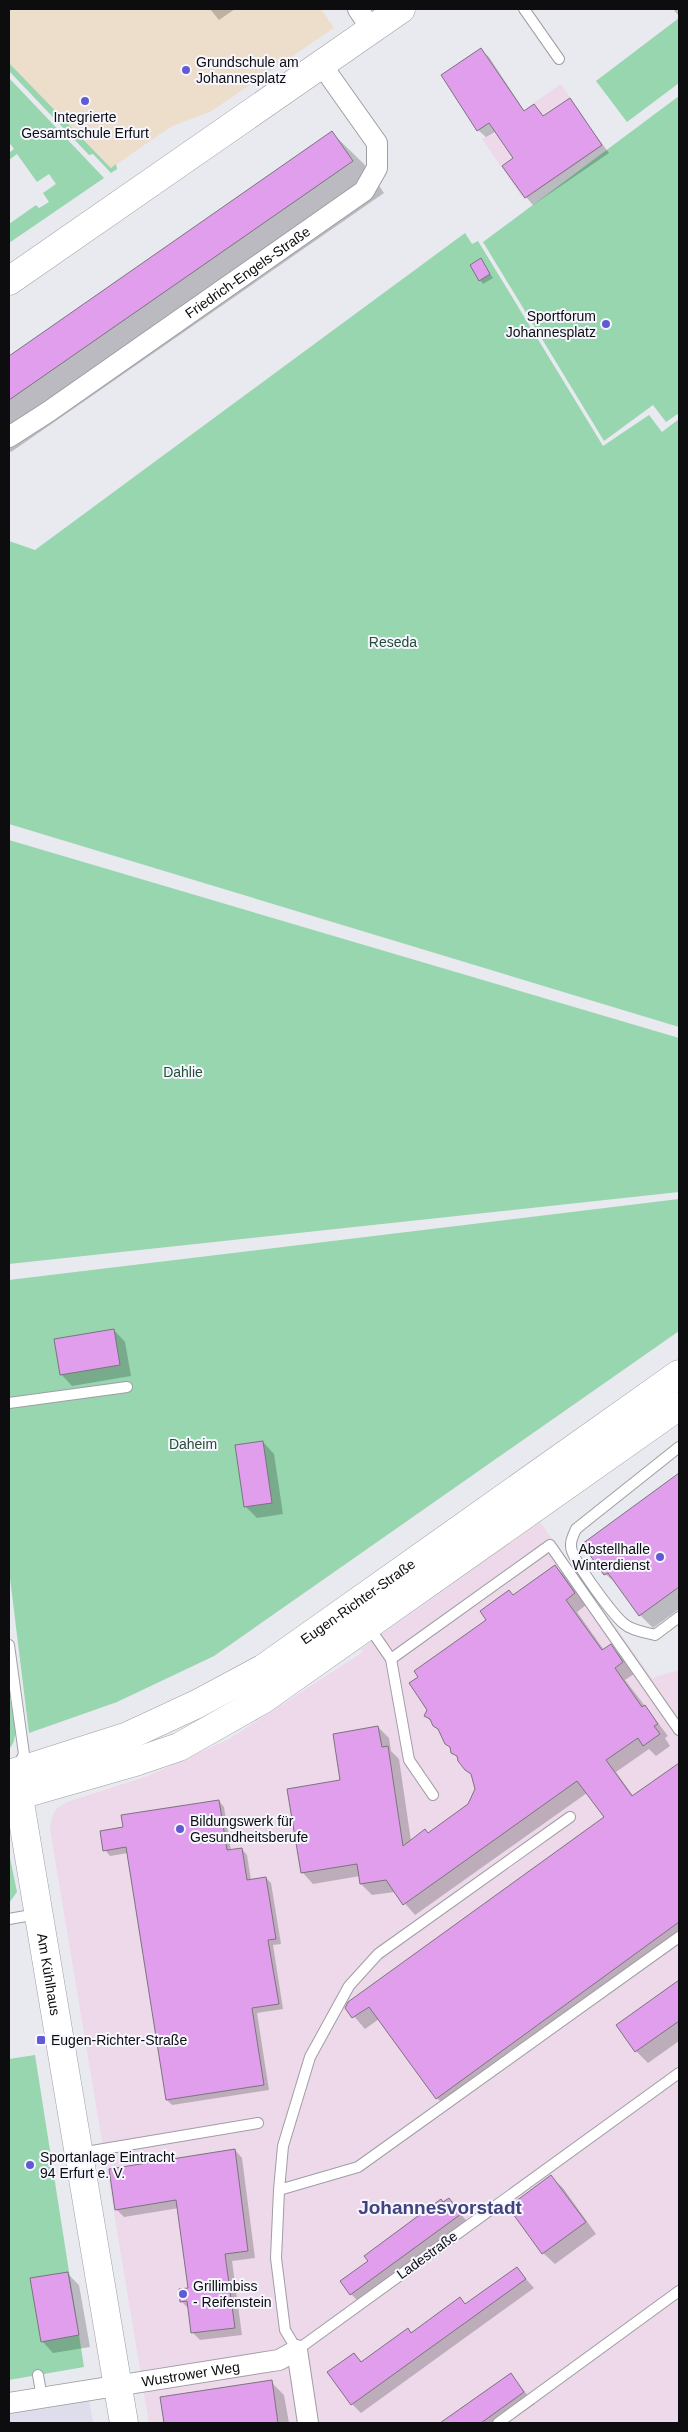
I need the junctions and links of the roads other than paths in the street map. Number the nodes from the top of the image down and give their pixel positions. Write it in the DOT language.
graph roads {
  1 [pos="401,9"];
  2 [pos="524,9"];
  3 [pos="364,19"];
  4 [pos="558,59"];
  5 [pos="321,64"];
  6 [pos="11,274"];
  7 [pos="9,436"];
  8 [pos="679,1374"];
  9 [pos="127,1387"];
  10 [pos="9,1403"];
  11 [pos="679,1406"];
  12 [pos="679,1447"];
  13 [pos="679,1617"];
  14 [pos="367,1625"];
  15 [pos="9,1645"];
  16 [pos="391,1659"];
  17 [pos="679,1730"];
  18 [pos="13,1785"];
  19 [pos="433,1795"];
  20 [pos="570,1817"];
  21 [pos="38,1914"];
  22 [pos="9,1919"];
  23 [pos="679,1937"];
  24 [pos="679,2073"];
  25 [pos="258,2123"];
  26 [pos="79,2153"];
  27 [pos="279,2190"];
  28 [pos="679,2291"];
  29 [pos="296,2350"];
  30 [pos="38,2375"];
  31 [pos="119,2386"];
  32 [pos="42,2398"];
  33 [pos="9,2403"];
  34 [pos="124,2423"];
  35 [pos="308,2423"];
  36 [pos="498,2423"];
  1 -- 3 [label="main road"];
  2 -- 4 [label="lane"];
  3 -- 5 [label="main road"];
  5 -- 6 [label="main road"];
  5 -- 7 [label="street, Friedrich-Engels-Straße"];
  8 -- 18 [label="main road, Eugen-Richter-Straße"];
  9 -- 10 [label="lane"];
  11 -- 14 [label="main road, Eugen-Richter-Straße"];
  12 -- 13 [label="lane"];
  14 -- 16 [label="lane"];
  14 -- 18 [label="main road, Eugen-Richter-Straße"];
  15 -- 18 [label="lane, Am Kühlhaus"];
  16 -- 17 [label="lane"];
  16 -- 19 [label="lane"];
  18 -- 21 [label="main road, Am Kühlhaus"];
  20 -- 27 [label="lane"];
  21 -- 22 [label="lane"];
  21 -- 26 [label="main road, Am Kühlhaus"];
  23 -- 27 [label="lane"];
  24 -- 29 [label="lane, Ladestraße"];
  25 -- 26 [label="lane"];
  26 -- 31 [label="main road, Am Kühlhaus"];
  27 -- 29 [label="lane"];
  28 -- 36 [label="lane"];
  29 -- 31 [label="street, Wustrower Weg"];
  29 -- 35 [label="street"];
  30 -- 32 [label="lane"];
  31 -- 32 [label="street, Wustrower Weg"];
  31 -- 34 [label="main road, Am Kühlhaus"];
  32 -- 33 [label="street, Wustrower Weg"];
}
